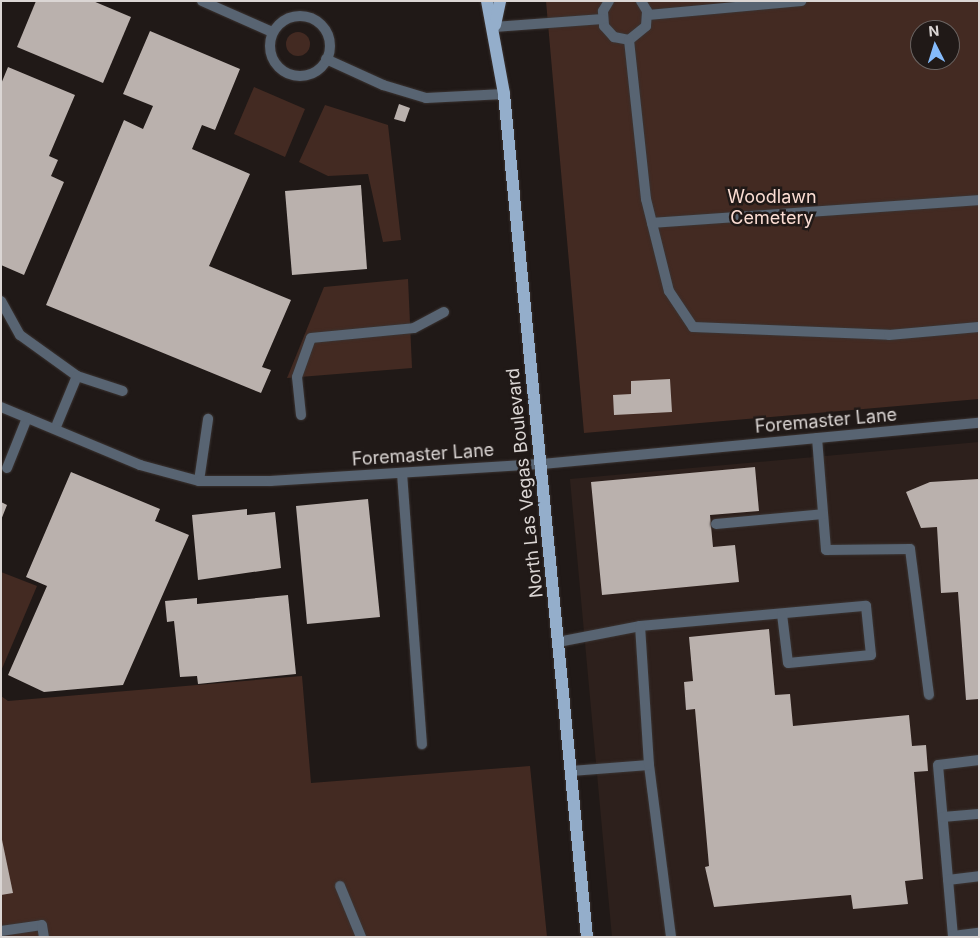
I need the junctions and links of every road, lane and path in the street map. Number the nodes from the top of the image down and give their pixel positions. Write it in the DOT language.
graph roads {
  1 [pos="202,1"];
  2 [pos="487,1"];
  3 [pos="500,1"];
  4 [pos="609,1"];
  5 [pos="642,1"];
  6 [pos="801,1"];
  7 [pos="648,15"];
  8 [pos="603,19"];
  9 [pos="494,27"];
  10 [pos="272,32"];
  11 [pos="629,40"];
  12 [pos="326,59"];
  13 [pos="504,94"];
  14 [pos="979,200"];
  15 [pos="652,223"];
  16 [pos="1,301"];
  17 [pos="444,312"];
  18 [pos="979,327"];
  19 [pos="77,376"];
  20 [pos="123,391"];
  21 [pos="1,408"];
  22 [pos="301,415"];
  23 [pos="27,418"];
  24 [pos="208,419"];
  25 [pos="979,424"];
  26 [pos="54,429"];
  27 [pos="817,438"];
  28 [pos="542,464"];
  29 [pos="7,468"];
  30 [pos="402,473"];
  31 [pos="199,481"];
  32 [pos="823,514"];
  33 [pos="716,524"];
  34 [pos="782,614"];
  35 [pos="640,626"];
  36 [pos="558,642"];
  37 [pos="930,695"];
  38 [pos="422,744"];
  39 [pos="979,760"];
  40 [pos="649,765"];
  41 [pos="571,771"];
  42 [pos="979,814"];
  43 [pos="943,817"];
  44 [pos="979,876"];
  45 [pos="948,880"];
  46 [pos="340,886"];
  47 [pos="1,931"];
  48 [pos="979,933"];
  49 [pos="953,936"];
  50 [pos="44,937"];
  51 [pos="361,937"];
  52 [pos="587,937"];
  53 [pos="671,937"];
  1 -- 10 [label="street"];
  2 -- 9 [label="main road, North Las Vegas Boulevard"];
  3 -- 9 [label="main road, North Las Vegas Boulevard"];
  4 -- 8 [label="street"];
  5 -- 7 [label="street"];
  6 -- 7 [label="street"];
  7 -- 11 [label="street"];
  8 -- 9 [label="street"];
  8 -- 11 [label="street"];
  9 -- 13 [label="main road, North Las Vegas Boulevard"];
  10 -- 12 [label="street"];
  10 -- 12 [label="street"];
  11 -- 15 [label="street"];
  12 -- 13 [label="street"];
  13 -- 28 [label="main road, North Las Vegas Boulevard"];
  14 -- 15 [label="street"];
  15 -- 18 [label="street"];
  16 -- 19 [label="street"];
  17 -- 22 [label="street"];
  19 -- 20 [label="street"];
  19 -- 26 [label="street"];
  21 -- 23 [label="street, Foremaster Lane"];
  23 -- 26 [label="street, Foremaster Lane"];
  23 -- 29 [label="street"];
  24 -- 31 [label="street"];
  25 -- 27 [label="street, Foremaster Lane"];
  26 -- 31 [label="street, Foremaster Lane"];
  27 -- 28 [label="street, Foremaster Lane"];
  27 -- 32 [label="street"];
  28 -- 30 [label="street, Foremaster Lane"];
  28 -- 36 [label="main road, North Las Vegas Boulevard"];
  30 -- 31 [label="street, Foremaster Lane"];
  30 -- 38 [label="street"];
  32 -- 33 [label="street"];
  32 -- 37 [label="street"];
  34 -- 34 [label="street"];
  34 -- 35 [label="street"];
  35 -- 36 [label="street"];
  35 -- 40 [label="street"];
  36 -- 41 [label="main road, North Las Vegas Boulevard"];
  39 -- 43 [label="street"];
  40 -- 41 [label="street"];
  40 -- 53 [label="street"];
  41 -- 52 [label="main road, North Las Vegas Boulevard"];
  42 -- 43 [label="street"];
  43 -- 45 [label="street"];
  44 -- 45 [label="street"];
  45 -- 49 [label="street"];
  46 -- 51 [label="street"];
  47 -- 50 [label="street"];
  48 -- 49 [label="street"];
}
